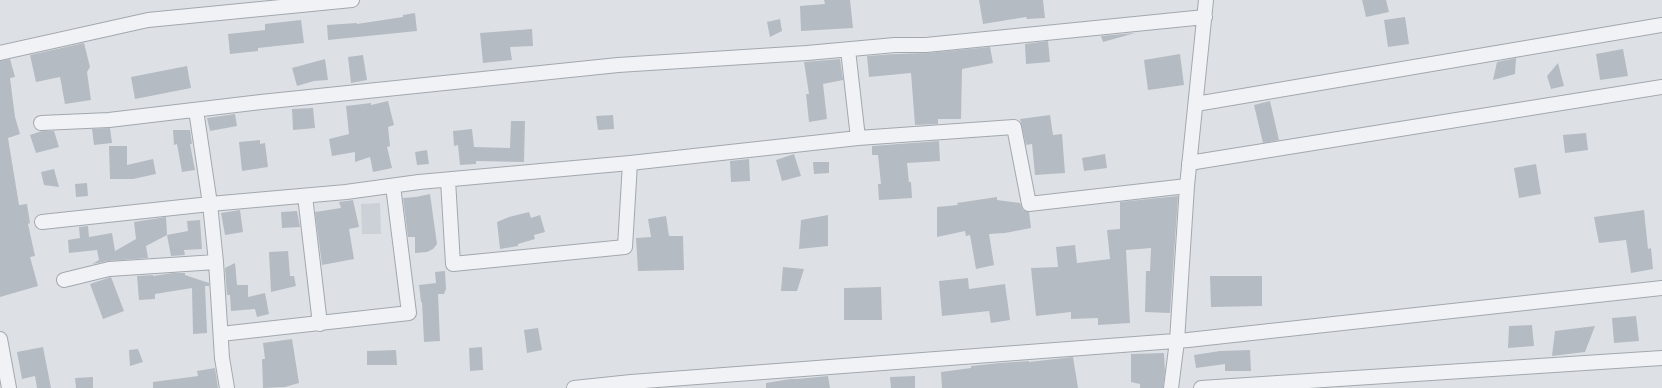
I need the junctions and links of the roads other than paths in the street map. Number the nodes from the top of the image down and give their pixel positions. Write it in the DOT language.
graph roads {
  1 [pos="352,0"];
  2 [pos="1206,0"];
  3 [pos="1205,17"];
  4 [pos="1662,25"];
  5 [pos="848,50"];
  6 [pos="0,53"];
  7 [pos="1662,87"];
  8 [pos="1196,104"];
  9 [pos="196,110"];
  10 [pos="41,123"];
  11 [pos="858,138"];
  12 [pos="630,163"];
  13 [pos="1189,164"];
  14 [pos="448,180"];
  15 [pos="392,186"];
  16 [pos="1186,186"];
  17 [pos="305,196"];
  18 [pos="210,204"];
  19 [pos="42,222"];
  20 [pos="216,262"];
  21 [pos="64,280"];
  22 [pos="1662,288"];
  23 [pos="320,324"];
  24 [pos="221,334"];
  25 [pos="0,339"];
  26 [pos="1177,340"];
  27 [pos="1662,358"];
  28 [pos="620,386"];
  29 [pos="9,388"];
  30 [pos="227,388"];
  31 [pos="574,388"];
  32 [pos="1171,388"];
  33 [pos="1201,388"];
  1 -- 6 [label="street"];
  2 -- 3 [label="street"];
  3 -- 5 [label="street"];
  3 -- 8 [label="street"];
  4 -- 8 [label="street"];
  5 -- 9 [label="street"];
  5 -- 11 [label="street"];
  7 -- 13 [label="street"];
  8 -- 13 [label="street"];
  9 -- 10 [label="street"];
  9 -- 18 [label="street"];
  11 -- 12 [label="street"];
  11 -- 16 [label="street"];
  12 -- 14 [label="street"];
  12 -- 14 [label="street"];
  13 -- 16 [label="street"];
  14 -- 15 [label="street"];
  15 -- 17 [label="street"];
  15 -- 23 [label="street"];
  16 -- 26 [label="street"];
  17 -- 18 [label="street"];
  17 -- 23 [label="street"];
  18 -- 19 [label="street"];
  18 -- 20 [label="street"];
  20 -- 21 [label="street"];
  20 -- 24 [label="street"];
  22 -- 26 [label="street"];
  23 -- 24 [label="street"];
  24 -- 30 [label="street"];
  25 -- 29 [label="street"];
  26 -- 28 [label="street"];
  26 -- 32 [label="street"];
  27 -- 33 [label="street"];
  28 -- 31 [label="street"];
}
